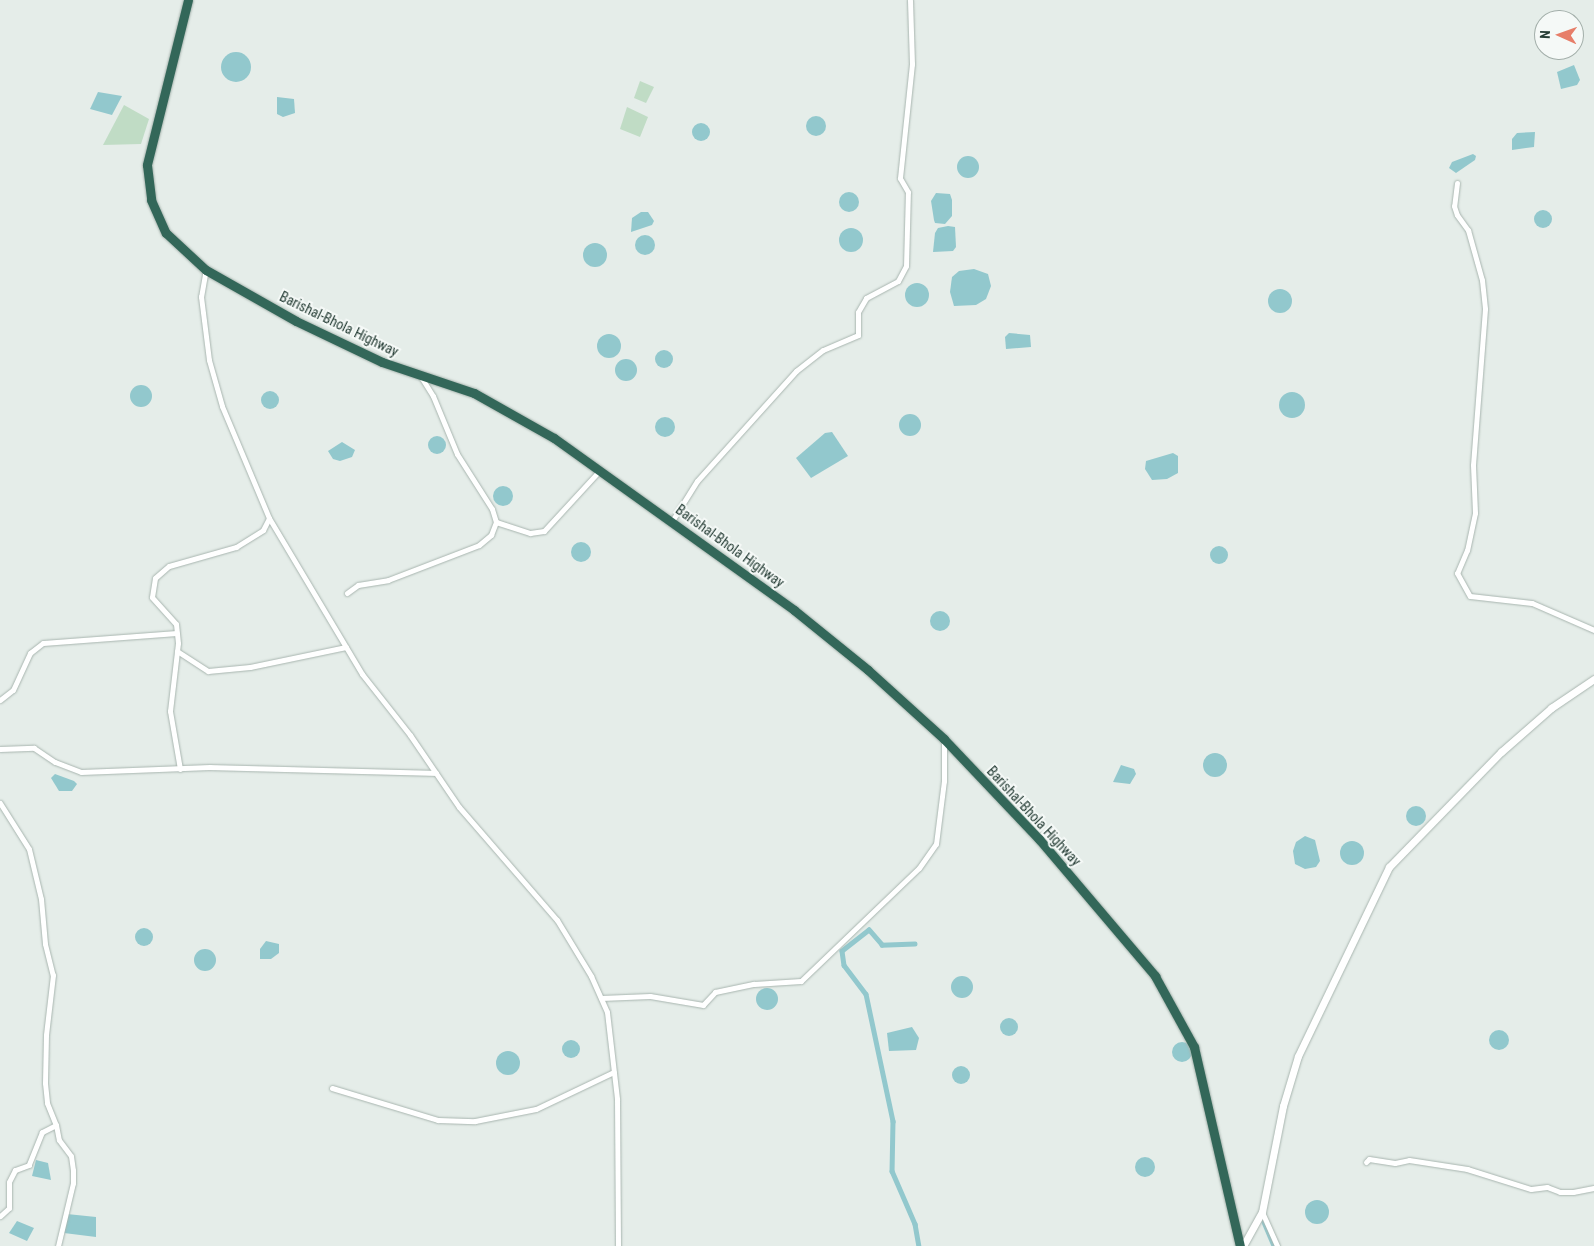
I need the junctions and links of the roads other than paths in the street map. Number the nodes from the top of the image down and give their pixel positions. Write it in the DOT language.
graph roads {
  1 [pos="188,0"];
  2 [pos="910,0"];
  3 [pos="1457,183"];
  4 [pos="206,270"];
  5 [pos="419,374"];
  6 [pos="600,469"];
  7 [pos="269,518"];
  8 [pos="672,521"];
  9 [pos="496,522"];
  10 [pos="347,593"];
  11 [pos="1594,630"];
  12 [pos="177,633"];
  13 [pos="346,647"];
  14 [pos="177,652"];
  15 [pos="1594,679"];
  16 [pos="0,700"];
  17 [pos="944,740"];
  18 [pos="0,749"];
  19 [pos="180,768"];
  20 [pos="436,773"];
  21 [pos="0,803"];
  22 [pos="601,998"];
  23 [pos="614,1072"];
  24 [pos="332,1088"];
  25 [pos="56,1124"];
  26 [pos="1366,1162"];
  27 [pos="1594,1188"];
  28 [pos="1262,1212"];
  29 [pos="0,1216"];
  30 [pos="58,1246"];
  31 [pos="618,1246"];
  32 [pos="1241,1246"];
  33 [pos="1278,1246"];
  1 -- 4 [label="highway, Barishal-Bhola Highway"];
  2 -- 8 [label="street"];
  3 -- 11 [label="street"];
  4 -- 5 [label="highway, Barishal-Bhola Highway"];
  4 -- 7 [label="street"];
  5 -- 6 [label="highway, Barishal-Bhola Highway"];
  5 -- 9 [label="street"];
  6 -- 8 [label="highway, Barishal-Bhola Highway"];
  6 -- 9 [label="street"];
  7 -- 12 [label="street"];
  7 -- 13 [label="street"];
  8 -- 17 [label="highway, Barishal-Bhola Highway"];
  9 -- 10 [label="street"];
  12 -- 14 [label="street"];
  12 -- 16 [label="street"];
  13 -- 14 [label="street"];
  13 -- 20 [label="street"];
  14 -- 19 [label="street"];
  15 -- 28 [label="main road"];
  17 -- 22 [label="street"];
  17 -- 32 [label="highway, Barishal-Bhola Highway"];
  18 -- 19 [label="street"];
  19 -- 20 [label="street"];
  20 -- 22 [label="street"];
  21 -- 25 [label="street"];
  22 -- 23 [label="street"];
  23 -- 24 [label="street"];
  23 -- 31 [label="street"];
  25 -- 29 [label="street"];
  25 -- 30 [label="street"];
  26 -- 27 [label="street"];
  28 -- 32 [label="main road"];
  28 -- 33 [label="street"];
}
